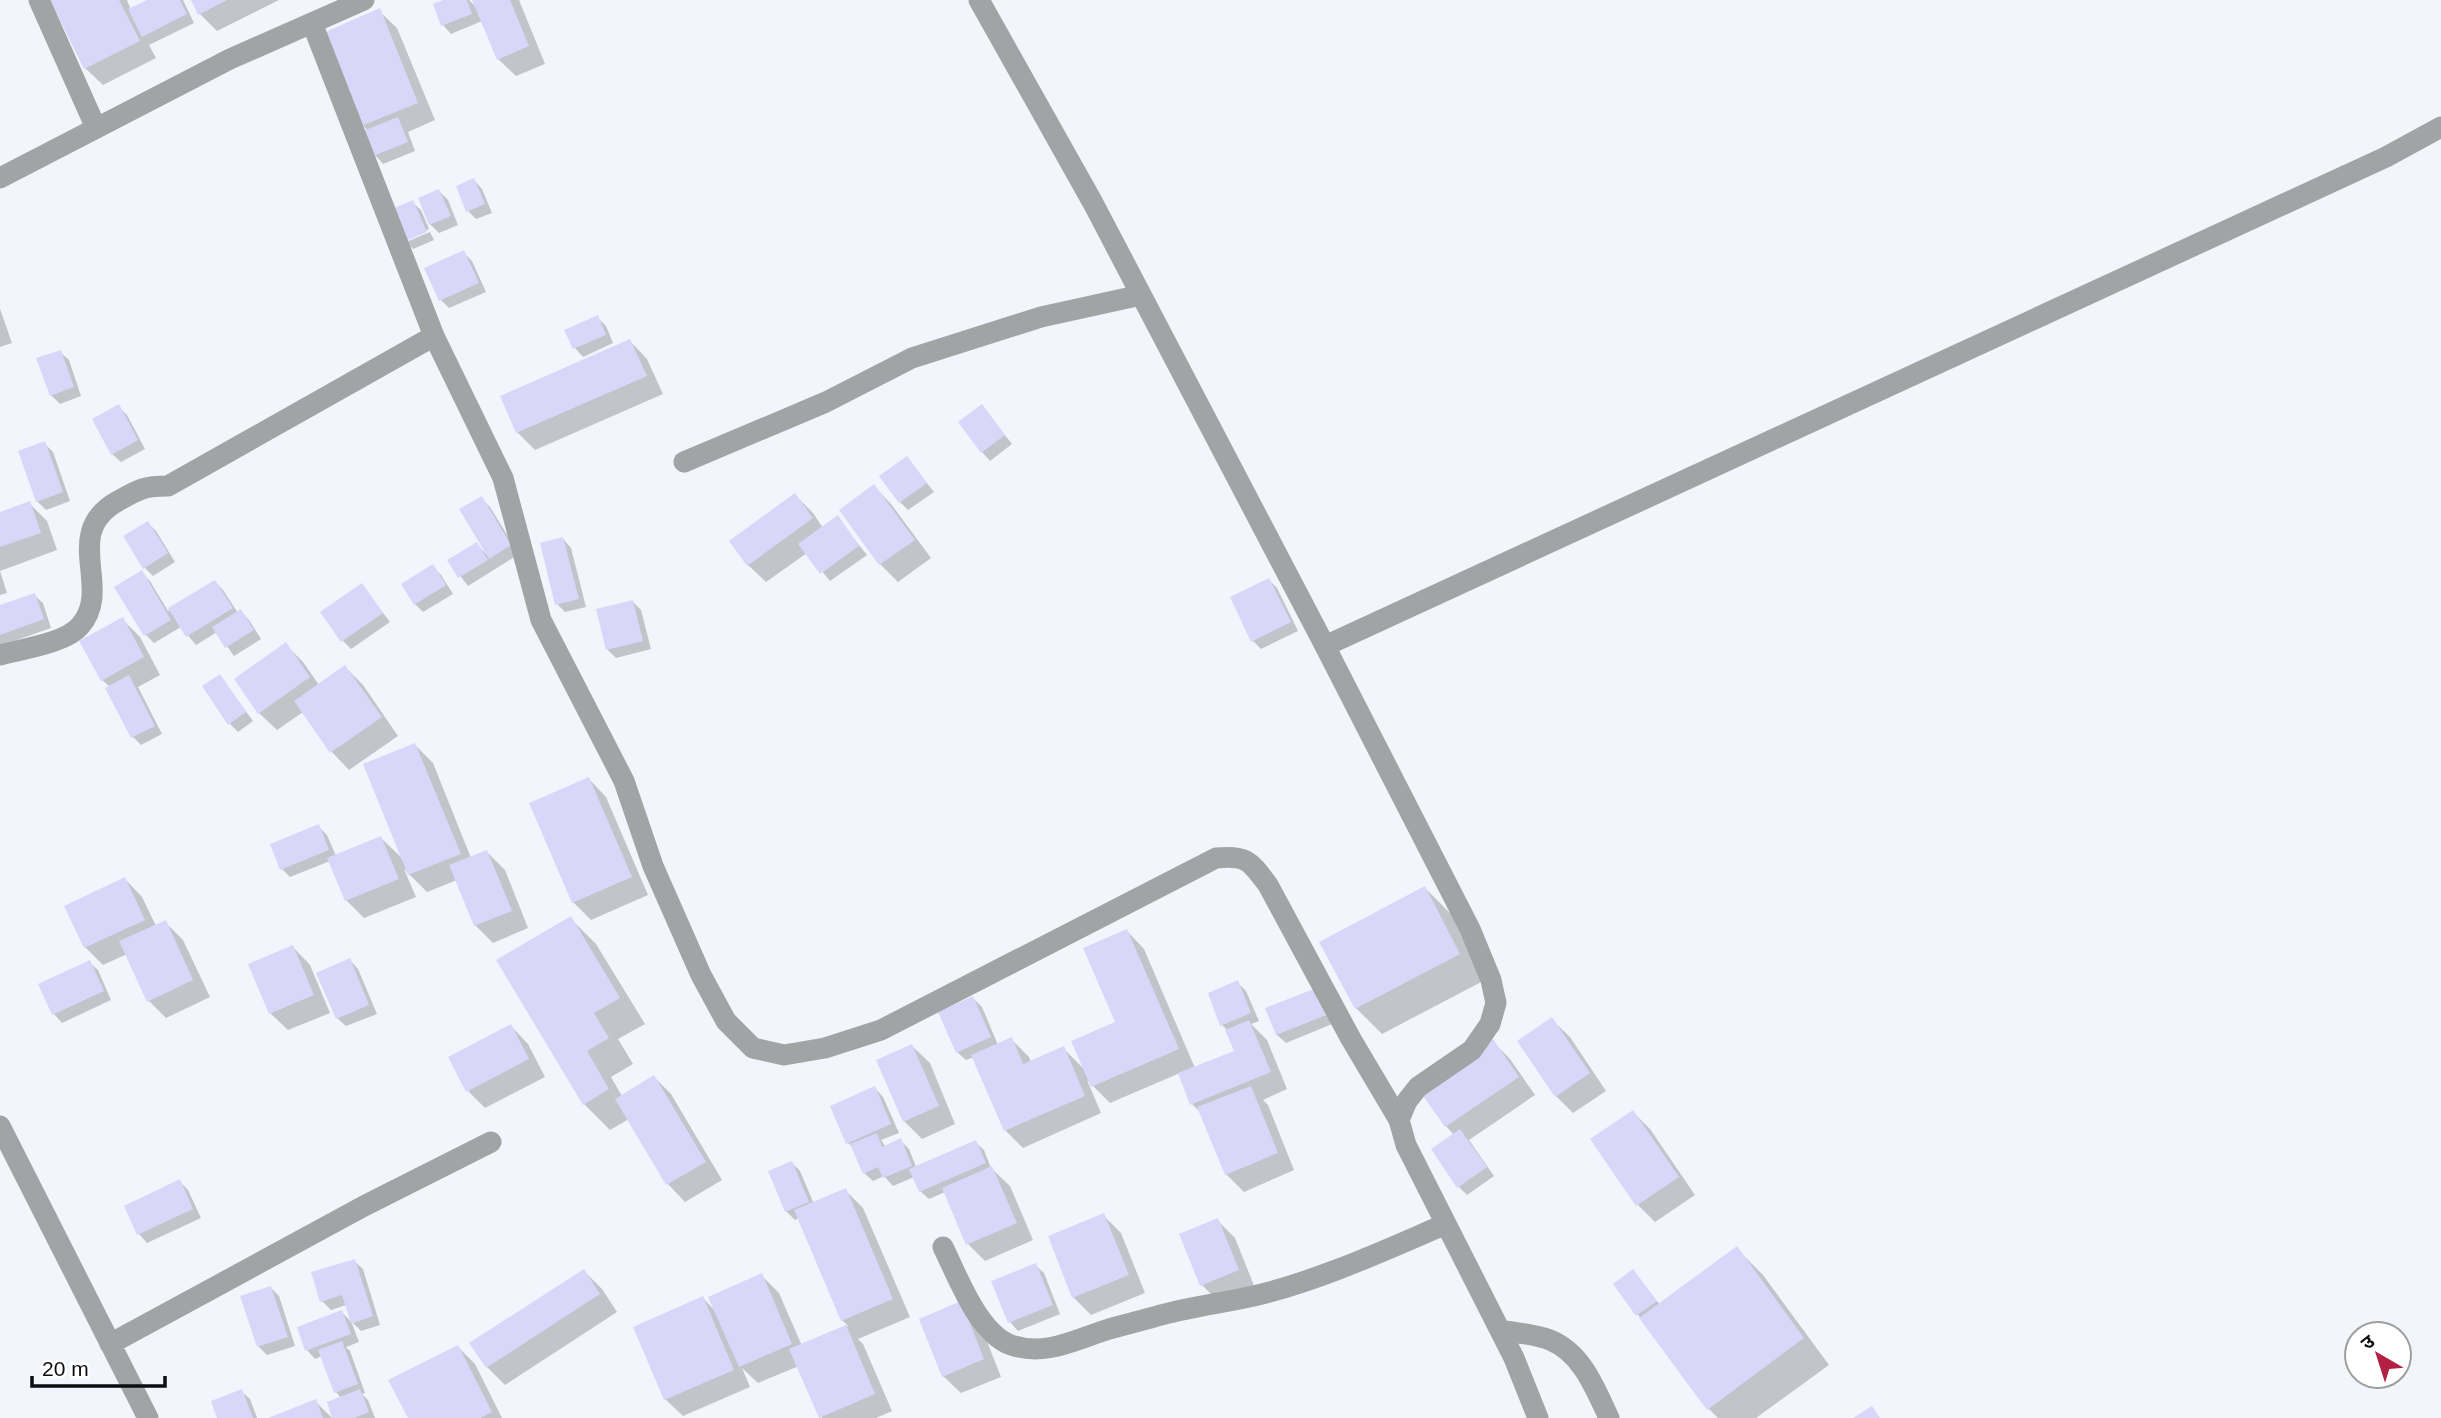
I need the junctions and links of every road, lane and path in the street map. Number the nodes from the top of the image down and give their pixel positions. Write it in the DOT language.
graph roads {
  1 [pos="39,0"];
  2 [pos="364,0"];
  3 [pos="979,0"];
  4 [pos="312,23"];
  5 [pos="96,128"];
  6 [pos="2441,128"];
  7 [pos="0,178"];
  8 [pos="1141,295"];
  9 [pos="433,336"];
  10 [pos="684,463"];
  11 [pos="1325,646"];
  12 [pos="0,655"];
  13 [pos="1399,1120"];
  14 [pos="0,1126"];
  15 [pos="491,1142"];
  16 [pos="1446,1224"];
  17 [pos="943,1247"];
  18 [pos="1500,1329"];
  19 [pos="110,1344"];
  20 [pos="148,1418"];
  21 [pos="1538,1418"];
  22 [pos="1609,1418"];
  1 -- 5 [label="street"];
  2 -- 4 [label="street"];
  3 -- 8 [label="street"];
  4 -- 5 [label="street"];
  4 -- 9 [label="street"];
  5 -- 7 [label="street"];
  6 -- 11 [label="street"];
  8 -- 10 [label="street"];
  8 -- 11 [label="street"];
  9 -- 12 [label="street"];
  9 -- 13 [label="street"];
  11 -- 13 [label="street"];
  13 -- 16 [label="street"];
  14 -- 19 [label="street"];
  15 -- 19 [label="street"];
  16 -- 17 [label="street"];
  16 -- 18 [label="street"];
  18 -- 21 [label="street"];
  18 -- 22 [label="street"];
  19 -- 20 [label="street"];
}
